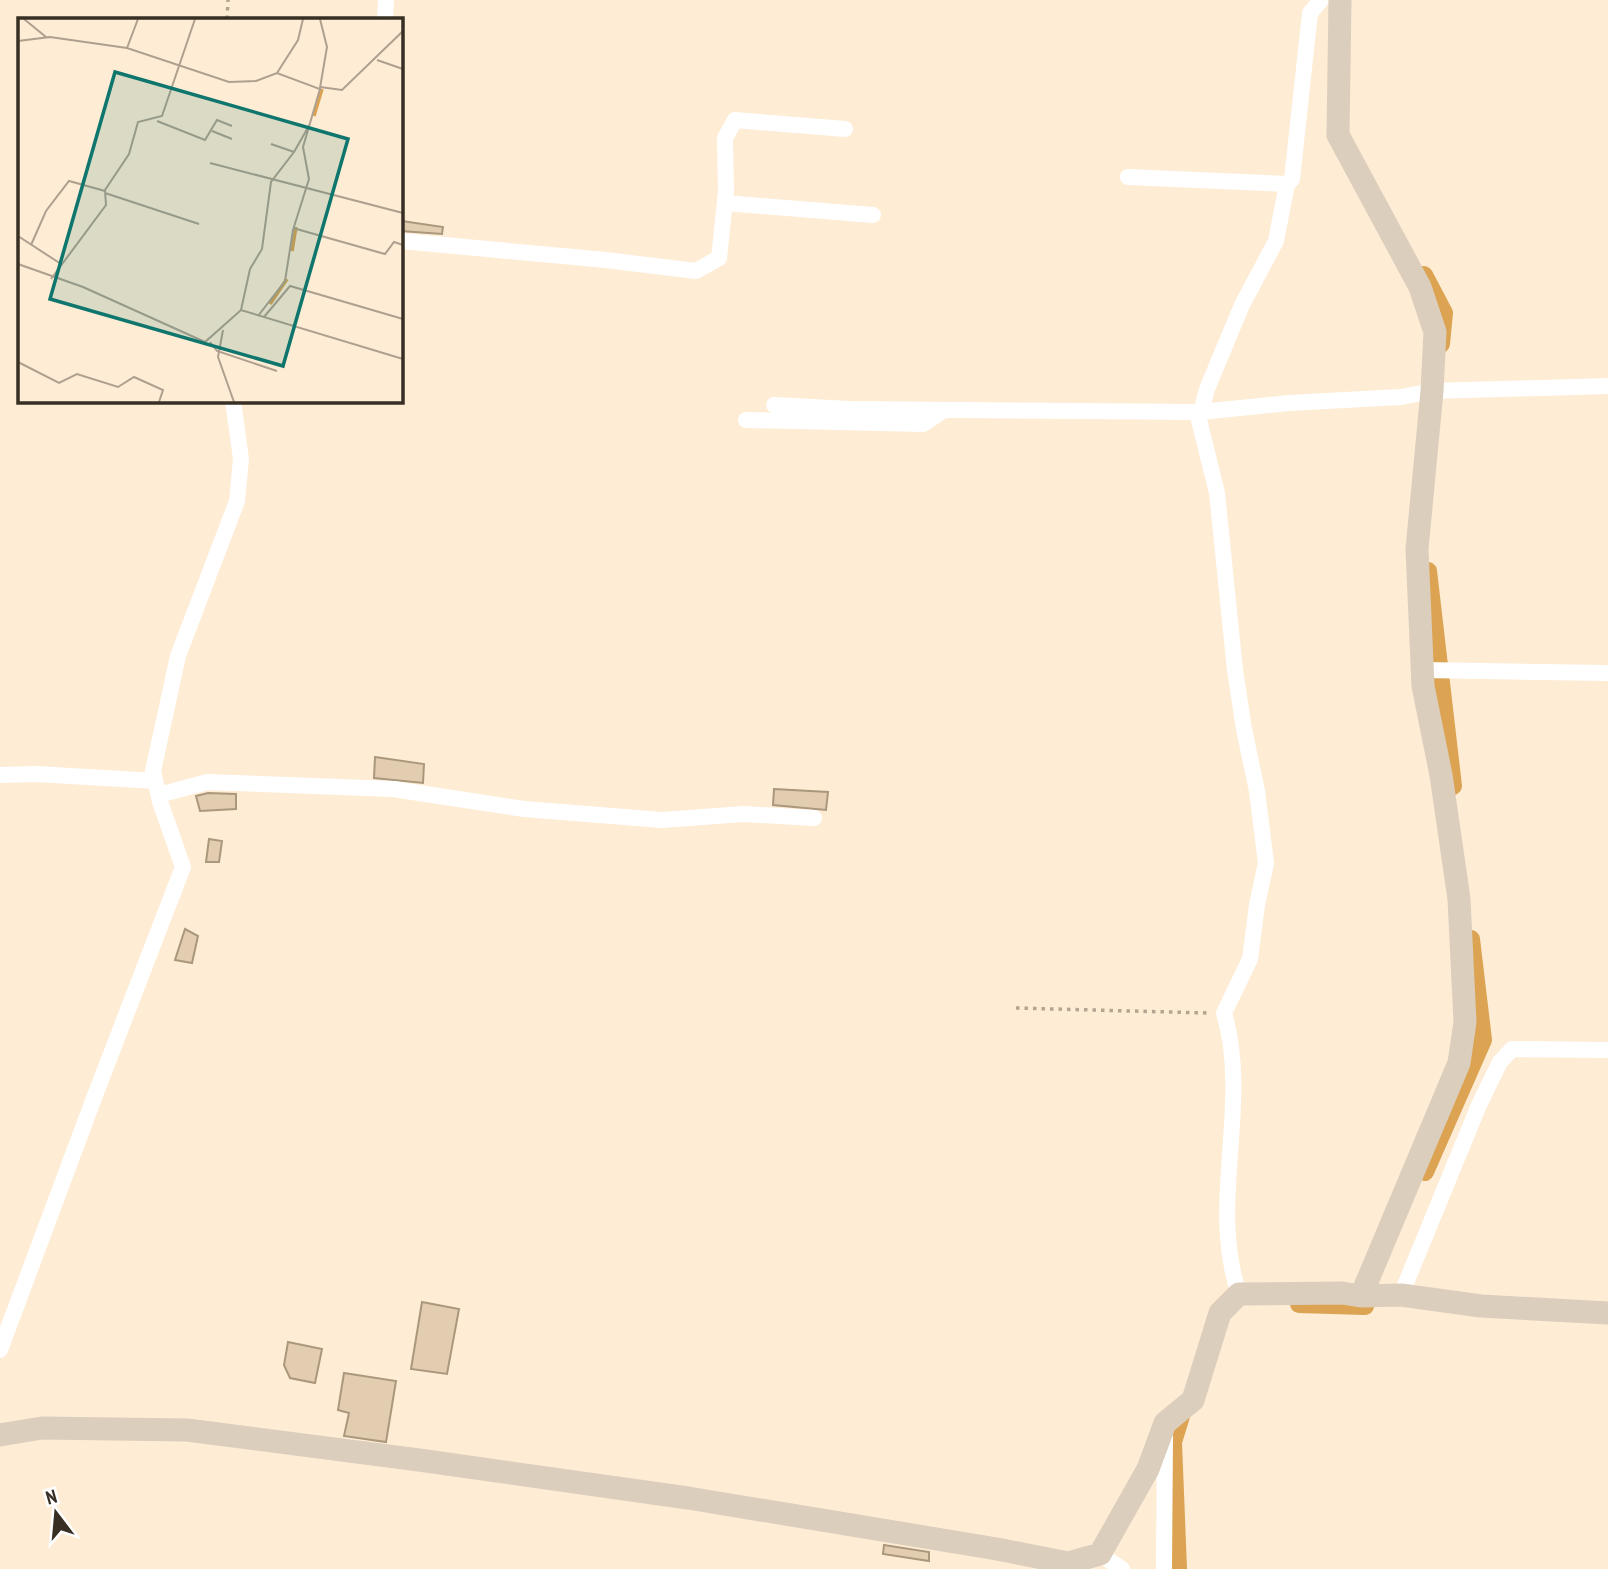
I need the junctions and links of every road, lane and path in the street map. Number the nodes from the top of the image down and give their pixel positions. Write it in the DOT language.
graph roads {
  1 [pos="228,0"];
  2 [pos="386,0"];
  3 [pos="1321,0"];
  4 [pos="1340,0"];
  5 [pos="227,18"];
  6 [pos="385,18"];
  7 [pos="845,129"];
  8 [pos="1128,177"];
  9 [pos="1287,184"];
  10 [pos="725,203"];
  11 [pos="873,215"];
  12 [pos="402,241"];
  13 [pos="1608,386"];
  14 [pos="1432,391"];
  15 [pos="233,402"];
  16 [pos="774,405"];
  17 [pos="944,410"];
  18 [pos="1201,412"];
  19 [pos="747,420"];
  20 [pos="1423,670"];
  21 [pos="1608,673"];
  22 [pos="0,775"];
  23 [pos="157,788"];
  24 [pos="814,818"];
  25 [pos="1016,1008"];
  26 [pos="1224,1013"];
  27 [pos="1608,1050"];
  28 [pos="1239,1294"];
  29 [pos="1401,1294"];
  30 [pos="1361,1297"];
  31 [pos="1608,1313"];
  32 [pos="4,1325"];
  33 [pos="0,1350"];
  34 [pos="1165,1423"];
  35 [pos="0,1434"];
  36 [pos="1100,1554"];
  37 [pos="1164,1564"];
  38 [pos="1122,1569"];
  1 -- 5 [label="path"];
  2 -- 6 [label="street"];
  3 -- 9 [label="street"];
  4 -- 14 [label="street"];
  7 -- 10 [label="street"];
  8 -- 9 [label="street"];
  9 -- 18 [label="street"];
  10 -- 11 [label="street"];
  10 -- 12 [label="street"];
  13 -- 14 [label="street"];
  14 -- 18 [label="street"];
  14 -- 20 [label="street"];
  15 -- 23 [label="street"];
  16 -- 17 [label="street"];
  17 -- 18 [label="street"];
  17 -- 19 [label="street"];
  18 -- 26 [label="street"];
  20 -- 21 [label="street"];
  20 -- 30 [label="street"];
  22 -- 23 [label="street"];
  23 -- 24 [label="street"];
  23 -- 32 [label="street"];
  25 -- 26 [label="path"];
  26 -- 28 [label="street"];
  27 -- 29 [label="street"];
  28 -- 30 [label="street"];
  28 -- 34 [label="street"];
  29 -- 30 [label="street"];
  29 -- 31 [label="street"];
  32 -- 33 [label="street"];
  34 -- 36 [label="street"];
  34 -- 37 [label="street"];
  35 -- 36 [label="street"];
  36 -- 38 [label="street"];
}
